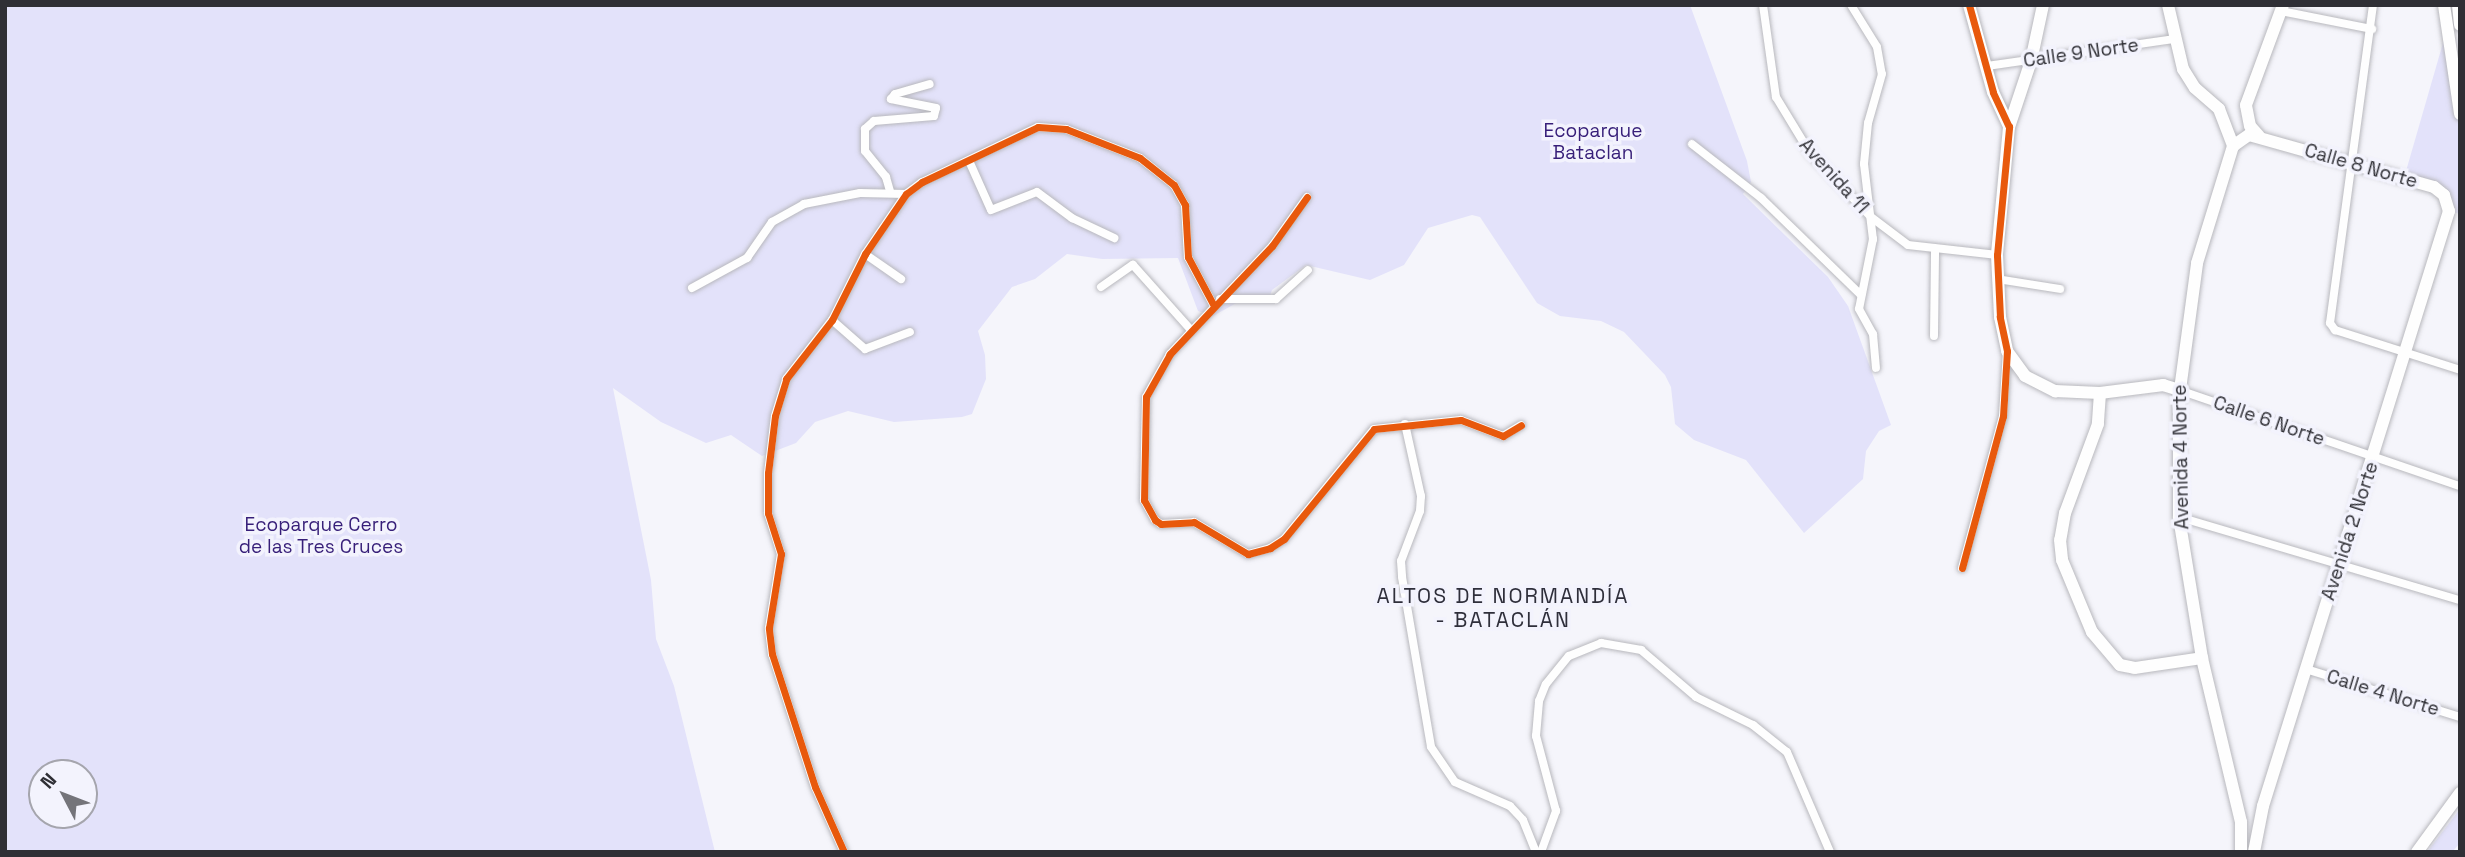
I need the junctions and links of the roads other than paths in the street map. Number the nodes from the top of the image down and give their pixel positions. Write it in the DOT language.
graph roads {
  1 [pos="1763,5"];
  2 [pos="1851,5"];
  3 [pos="1969,5"];
  4 [pos="2043,5"];
  5 [pos="2168,5"];
  6 [pos="2372,5"];
  7 [pos="2458,5"];
  8 [pos="2282,8"];
  9 [pos="2444,11"];
  10 [pos="2460,25"];
  11 [pos="2372,29"];
  12 [pos="2175,39"];
  13 [pos="2031,61"];
  14 [pos="1987,66"];
  15 [pos="930,84"];
  16 [pos="2246,105"];
  17 [pos="2460,105"];
  18 [pos="2219,109"];
  19 [pos="2460,113"];
  20 [pos="2009,127"];
  21 [pos="2259,136"];
  22 [pos="1692,144"];
  23 [pos="2233,146"];
  24 [pos="2351,162"];
  25 [pos="971,163"];
  26 [pos="890,191"];
  27 [pos="906,194"];
  28 [pos="1307,197"];
  29 [pos="2449,211"];
  30 [pos="1871,218"];
  31 [pos="1114,238"];
  32 [pos="1935,249"];
  33 [pos="865,254"];
  34 [pos="1997,256"];
  35 [pos="1308,270"];
  36 [pos="901,279"];
  37 [pos="1997,279"];
  38 [pos="1101,287"];
  39 [pos="692,288"];
  40 [pos="2060,289"];
  41 [pos="1861,295"];
  42 [pos="1217,302"];
  43 [pos="832,320"];
  44 [pos="1190,330"];
  45 [pos="910,332"];
  46 [pos="1934,335"];
  47 [pos="2007,351"];
  48 [pos="2406,352"];
  49 [pos="1876,368"];
  50 [pos="2460,370"];
  51 [pos="2179,390"];
  52 [pos="2100,393"];
  53 [pos="1405,424"];
  54 [pos="1521,425"];
  55 [pos="2373,458"];
  56 [pos="2460,486"];
  57 [pos="2179,517"];
  58 [pos="2339,565"];
  59 [pos="1962,568"];
  60 [pos="2460,600"];
  61 [pos="2202,658"];
  62 [pos="2306,669"];
  63 [pos="2460,717"];
  64 [pos="2460,793"];
  65 [pos="2237,806"];
  66 [pos="2263,806"];
  67 [pos="844,852"];
  68 [pos="1538,852"];
  69 [pos="1830,852"];
  70 [pos="2241,852"];
  71 [pos="2254,852"];
  72 [pos="2417,852"];
  1 -- 30 [label="street, Avenida 11"];
  2 -- 30 [label="street"];
  3 -- 14 [label="main road"];
  4 -- 13 [label="main road"];
  5 -- 12 [label="main road"];
  6 -- 11 [label="street"];
  7 -- 10 [label="main road"];
  8 -- 11 [label="street"];
  8 -- 16 [label="main road"];
  9 -- 19 [label="main road"];
  11 -- 24 [label="street"];
  12 -- 13 [label="street, Calle 9 Norte"];
  12 -- 18 [label="main road"];
  13 -- 14 [label="street, Calle 9 Norte"];
  13 -- 20 [label="main road"];
  14 -- 20 [label="main road"];
  15 -- 26 [label="street"];
  16 -- 18 [label="main road"];
  16 -- 21 [label="main road"];
  17 -- 19 [label="main road"];
  18 -- 23 [label="main road"];
  20 -- 34 [label="main road"];
  21 -- 23 [label="main road"];
  21 -- 24 [label="main road, Calle 8 Norte"];
  22 -- 41 [label="street"];
  23 -- 51 [label="main road, Avenida 4 Norte"];
  24 -- 29 [label="main road, Calle 8 Norte"];
  24 -- 48 [label="street"];
  25 -- 27 [label="street"];
  25 -- 31 [label="street"];
  25 -- 42 [label="street"];
  26 -- 27 [label="street"];
  26 -- 39 [label="street"];
  27 -- 33 [label="street"];
  28 -- 42 [label="street"];
  29 -- 48 [label="main road, Avenida 2 Norte"];
  30 -- 32 [label="street, Avenida 11"];
  30 -- 41 [label="street"];
  32 -- 34 [label="street, Avenida 11"];
  32 -- 46 [label="street"];
  33 -- 36 [label="street"];
  33 -- 43 [label="street"];
  34 -- 37 [label="main road"];
  35 -- 42 [label="street"];
  37 -- 40 [label="street"];
  37 -- 47 [label="main road"];
  38 -- 44 [label="street"];
  41 -- 49 [label="street"];
  42 -- 44 [label="street"];
  43 -- 45 [label="street"];
  43 -- 67 [label="street"];
  44 -- 53 [label="street"];
  47 -- 52 [label="main road, Calle 6 Norte"];
  47 -- 59 [label="street"];
  48 -- 50 [label="street"];
  48 -- 55 [label="main road, Avenida 2 Norte"];
  51 -- 52 [label="main road, Calle 6 Norte"];
  51 -- 55 [label="street, Calle 6 Norte"];
  51 -- 57 [label="main road, Avenida 4 Norte"];
  52 -- 61 [label="main road"];
  53 -- 54 [label="street"];
  53 -- 68 [label="street"];
  55 -- 56 [label="street, Calle 6 Norte"];
  55 -- 58 [label="main road, Avenida 2 Norte"];
  57 -- 58 [label="street"];
  57 -- 61 [label="main road, Avenida 4 Norte"];
  58 -- 60 [label="street"];
  58 -- 62 [label="main road, Avenida 2 Norte"];
  61 -- 65 [label="main road, Avenida 4 Norte"];
  62 -- 63 [label="street, Calle 4 Norte"];
  62 -- 66 [label="main road, Avenida 2 Norte"];
  64 -- 72 [label="main road"];
  65 -- 66 [label="main road"];
  65 -- 70 [label="main road, Avenida 4 Norte"];
  66 -- 71 [label="main road, Avenida 2 Norte"];
  68 -- 69 [label="street"];
}
